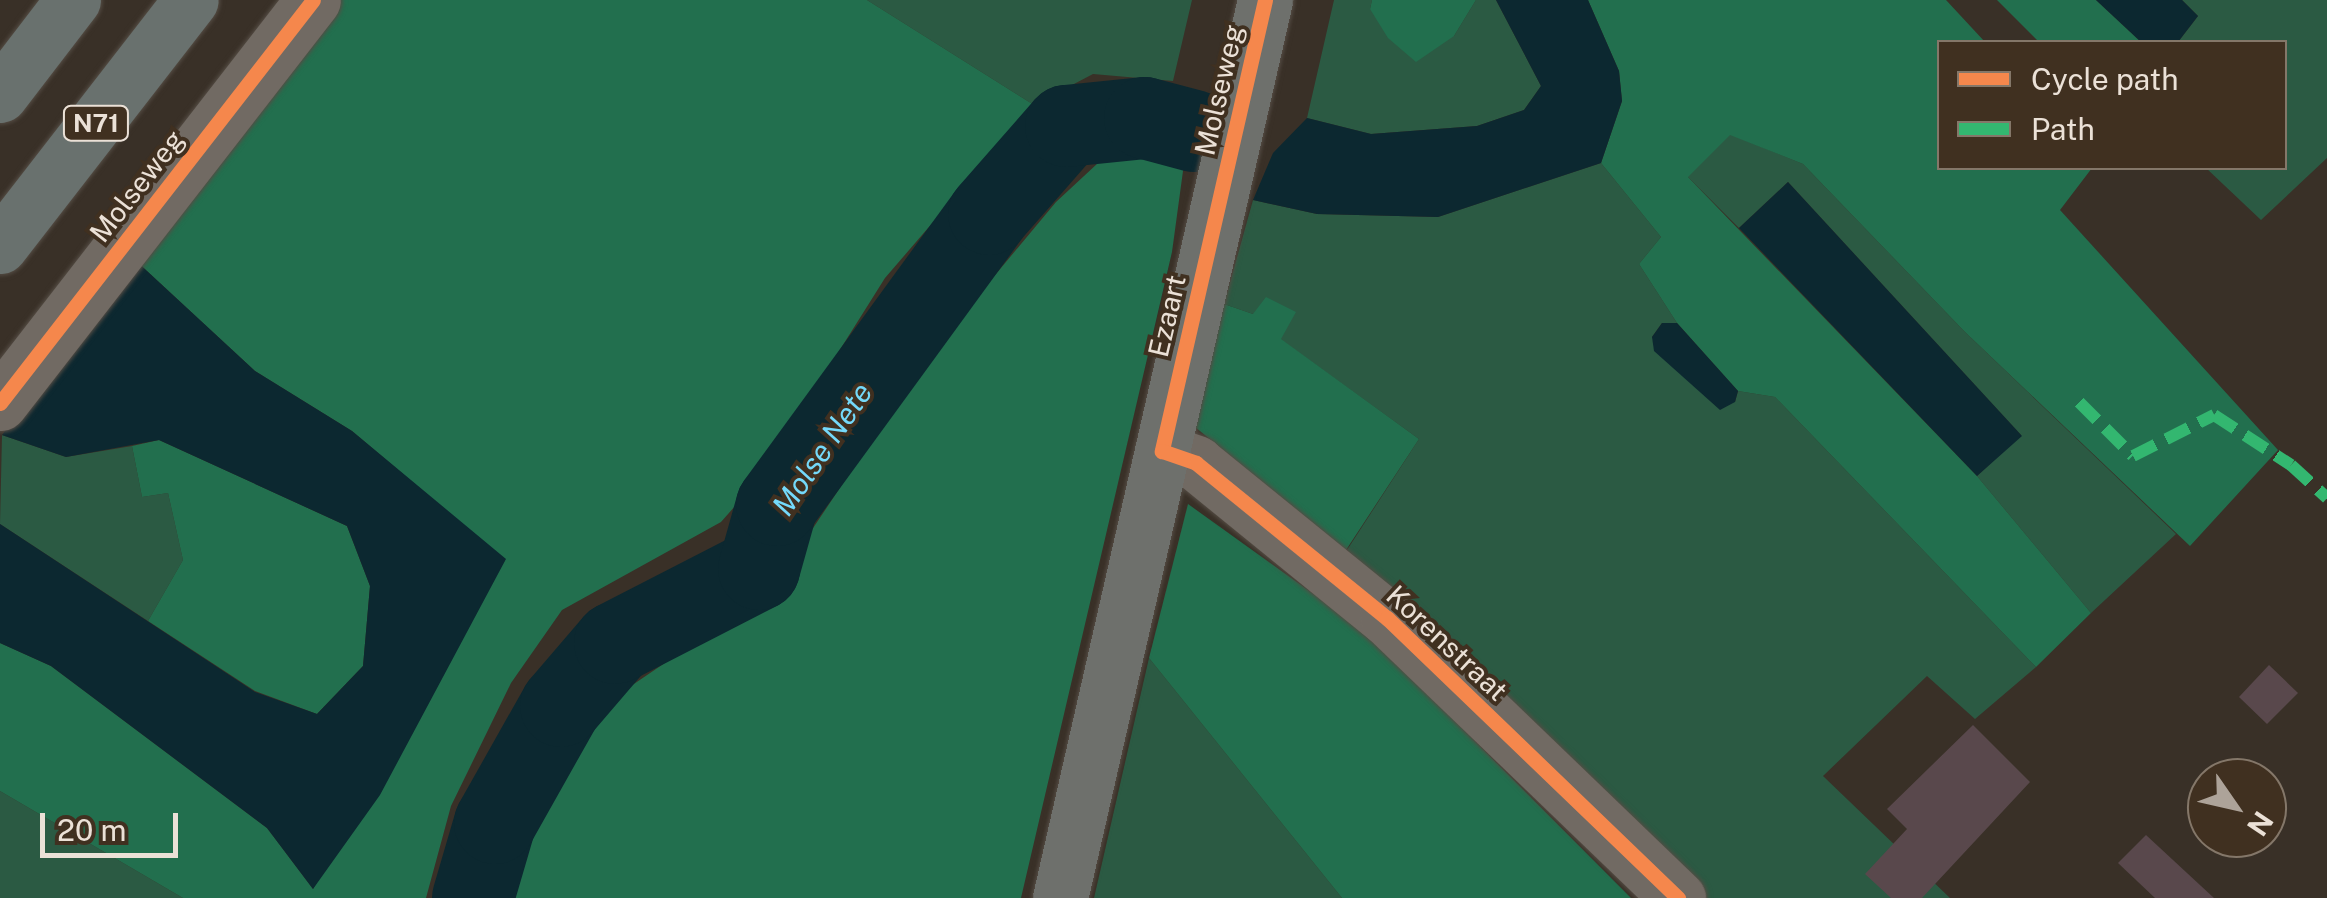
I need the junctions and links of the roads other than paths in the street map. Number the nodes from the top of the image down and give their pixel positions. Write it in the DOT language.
graph roads {
  1 [pos="73,0"];
  2 [pos="191,0"];
  3 [pos="313,0"];
  4 [pos="1265,0"];
  5 [pos="0,94"];
  6 [pos="1221,192"];
  7 [pos="0,246"];
  8 [pos="0,402"];
  9 [pos="1162,451"];
  10 [pos="1060,898"];
  11 [pos="1678,898"];
  1 -- 5 [label="highway"];
  2 -- 7 [label="highway, N71"];
  3 -- 8 [label="street, Molseweg"];
  4 -- 6 [label="main road, Molseweg"];
  6 -- 9 [label="main road, Ezaart"];
  9 -- 10 [label="main road, Ezaart"];
  9 -- 11 [label="street, Korenstraat"];
}
